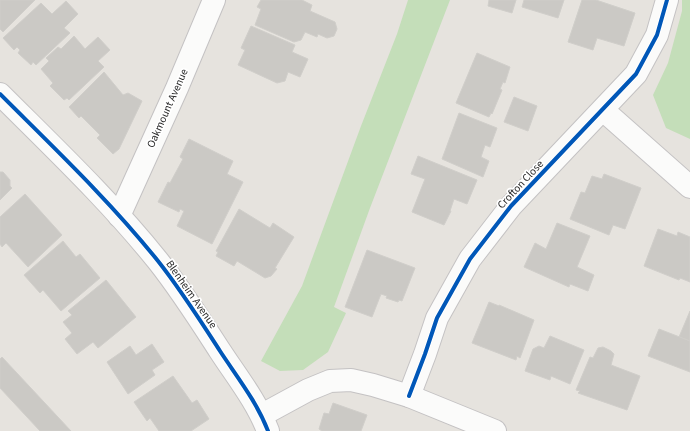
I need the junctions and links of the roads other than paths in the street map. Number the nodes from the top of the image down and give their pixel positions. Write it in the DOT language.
graph roads {
  1 [pos="214,0"];
  2 [pos="667,0"];
  3 [pos="0,94"];
  4 [pos="603,110"];
  5 [pos="690,187"];
  6 [pos="119,216"];
  7 [pos="408,396"];
  8 [pos="266,423"];
  9 [pos="495,431"];
  1 -- 6 [label="street, Oakmount Avenue"];
  2 -- 4 [label="street, Crofton Close"];
  3 -- 6 [label="street, Blenheim Avenue"];
  4 -- 5 [label="street"];
  4 -- 7 [label="street, Crofton Close"];
  6 -- 8 [label="street, Blenheim Avenue"];
  7 -- 8 [label="street"];
  7 -- 9 [label="street"];
}
